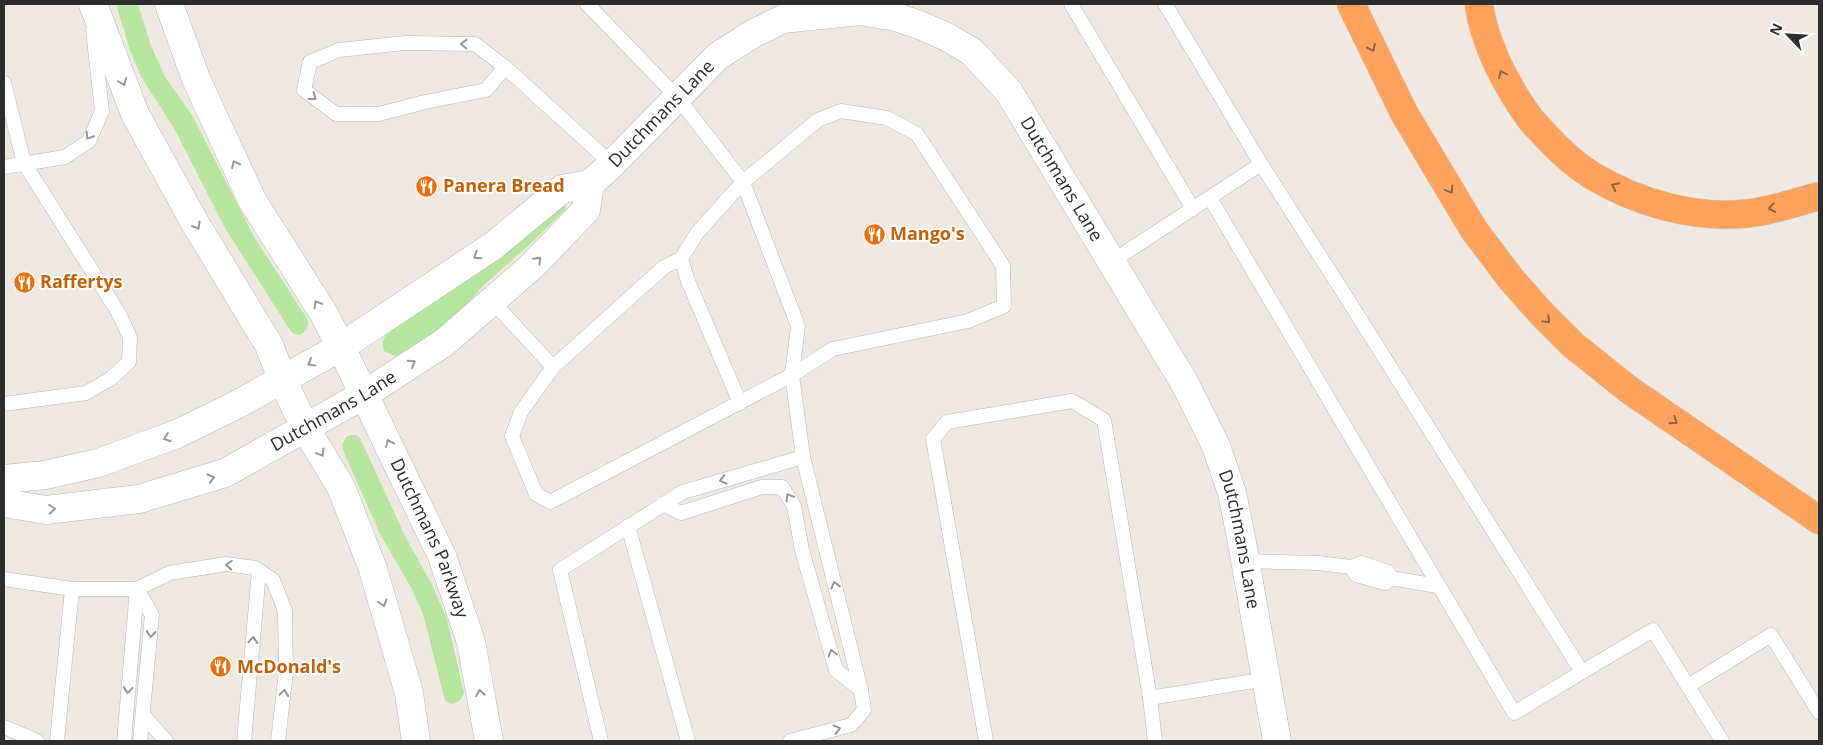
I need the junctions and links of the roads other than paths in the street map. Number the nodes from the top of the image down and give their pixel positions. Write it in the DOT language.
graph roads {
  1 [pos="92,4"];
  2 [pos="169,4"];
  3 [pos="587,4"];
  4 [pos="1070,4"];
  5 [pos="1165,4"];
  6 [pos="1351,4"];
  7 [pos="1479,4"];
  8 [pos="505,67"];
  9 [pos="4,83"];
  10 [pos="678,98"];
  11 [pos="24,164"];
  12 [pos="612,164"];
  13 [pos="1261,164"];
  14 [pos="4,167"];
  15 [pos="743,182"];
  16 [pos="590,184"];
  17 [pos="1819,196"];
  18 [pos="1210,198"];
  19 [pos="1193,209"];
  20 [pos="681,259"];
  21 [pos="1112,262"];
  22 [pos="492,301"];
  23 [pos="341,346"];
  24 [pos="553,367"];
  25 [pos="792,376"];
  26 [pos="282,379"];
  27 [pos="365,394"];
  28 [pos="740,403"];
  29 [pos="4,404"];
  30 [pos="305,428"];
  31 [pos="803,457"];
  32 [pos="4,479"];
  33 [pos="4,504"];
  34 [pos="663,504"];
  35 [pos="1819,520"];
  36 [pos="628,526"];
  37 [pos="1245,561"];
  38 [pos="259,571"];
  39 [pos="4,579"];
  40 [pos="1438,586"];
  41 [pos="137,589"];
  42 [pos="72,590"];
  43 [pos="1582,672"];
  44 [pos="1266,679"];
  45 [pos="1688,686"];
  46 [pos="861,690"];
  47 [pos="1150,698"];
  48 [pos="1819,712"];
  49 [pos="143,715"];
  50 [pos="4,727"];
  51 [pos="36,741"];
  52 [pos="57,741"];
  53 [pos="124,741"];
  54 [pos="140,741"];
  55 [pos="166,741"];
  56 [pos="244,741"];
  57 [pos="278,741"];
  58 [pos="416,741"];
  59 [pos="489,741"];
  60 [pos="601,741"];
  61 [pos="688,741"];
  62 [pos="790,741"];
  63 [pos="986,741"];
  64 [pos="1155,741"];
  65 [pos="1277,741"];
  66 [pos="1722,741"];
  1 -- 11 [label="lane, one-way"];
  1 -- 26 [label="street, one-way"];
  23 -- 2 [label="street, one-way"];
  3 -- 10 [label="lane"];
  4 -- 19 [label="lane"];
  5 -- 13 [label="lane"];
  6 -- 35 [label="highway, one-way"];
  17 -- 7 [label="highway, one-way"];
  8 -- 8 [label="lane, one-way"];
  8 -- 12 [label="lane"];
  9 -- 11 [label="lane"];
  10 -- 12 [label="street, Dutchmans Lane"];
  10 -- 15 [label="lane"];
  10 -- 21 [label="street, Dutchmans Lane"];
  11 -- 14 [label="lane"];
  11 -- 29 [label="lane"];
  12 -- 16 [label="street, Dutchmans Lane"];
  13 -- 18 [label="lane"];
  13 -- 43 [label="lane"];
  15 -- 20 [label="lane"];
  15 -- 25 [label="lane"];
  15 -- 25 [label="lane"];
  22 -- 16 [label="street, Dutchmans Lane, one-way"];
  16 -- 23 [label="street, one-way"];
  18 -- 19 [label="lane"];
  18 -- 40 [label="lane"];
  19 -- 21 [label="lane"];
  20 -- 24 [label="lane"];
  20 -- 28 [label="lane"];
  21 -- 37 [label="street, Dutchmans Lane"];
  22 -- 24 [label="lane"];
  27 -- 22 [label="street, Dutchmans Lane, one-way"];
  23 -- 26 [label="street, one-way"];
  23 -- 27 [label="street, Dutchmans Parkway"];
  24 -- 28 [label="lane"];
  25 -- 28 [label="lane"];
  25 -- 31 [label="lane"];
  26 -- 30 [label="street"];
  26 -- 32 [label="street, one-way"];
  27 -- 30 [label="street, Dutchmans Lane"];
  59 -- 27 [label="street, Dutchmans Parkway, one-way"];
  33 -- 30 [label="street, Dutchmans Lane, one-way"];
  30 -- 58 [label="street, one-way"];
  31 -- 34 [label="lane, one-way"];
  46 -- 31 [label="lane, one-way"];
  34 -- 36 [label="lane"];
  46 -- 34 [label="lane, one-way"];
  36 -- 60 [label="lane"];
  36 -- 61 [label="lane"];
  37 -- 40 [label="lane"];
  37 -- 44 [label="street, Dutchmans Lane"];
  38 -- 41 [label="lane, one-way"];
  56 -- 38 [label="lane, one-way"];
  57 -- 38 [label="lane, one-way"];
  39 -- 42 [label="lane"];
  40 -- 43 [label="lane"];
  41 -- 42 [label="lane"];
  41 -- 49 [label="lane, one-way"];
  41 -- 53 [label="lane, one-way"];
  42 -- 52 [label="lane"];
  43 -- 45 [label="lane"];
  44 -- 47 [label="lane"];
  44 -- 65 [label="street, Dutchmans Lane"];
  45 -- 48 [label="lane"];
  45 -- 66 [label="lane"];
  62 -- 46 [label="lane, one-way"];
  47 -- 63 [label="lane"];
  47 -- 64 [label="lane"];
  49 -- 54 [label="lane"];
  49 -- 55 [label="lane"];
  50 -- 51 [label="lane"];
}
